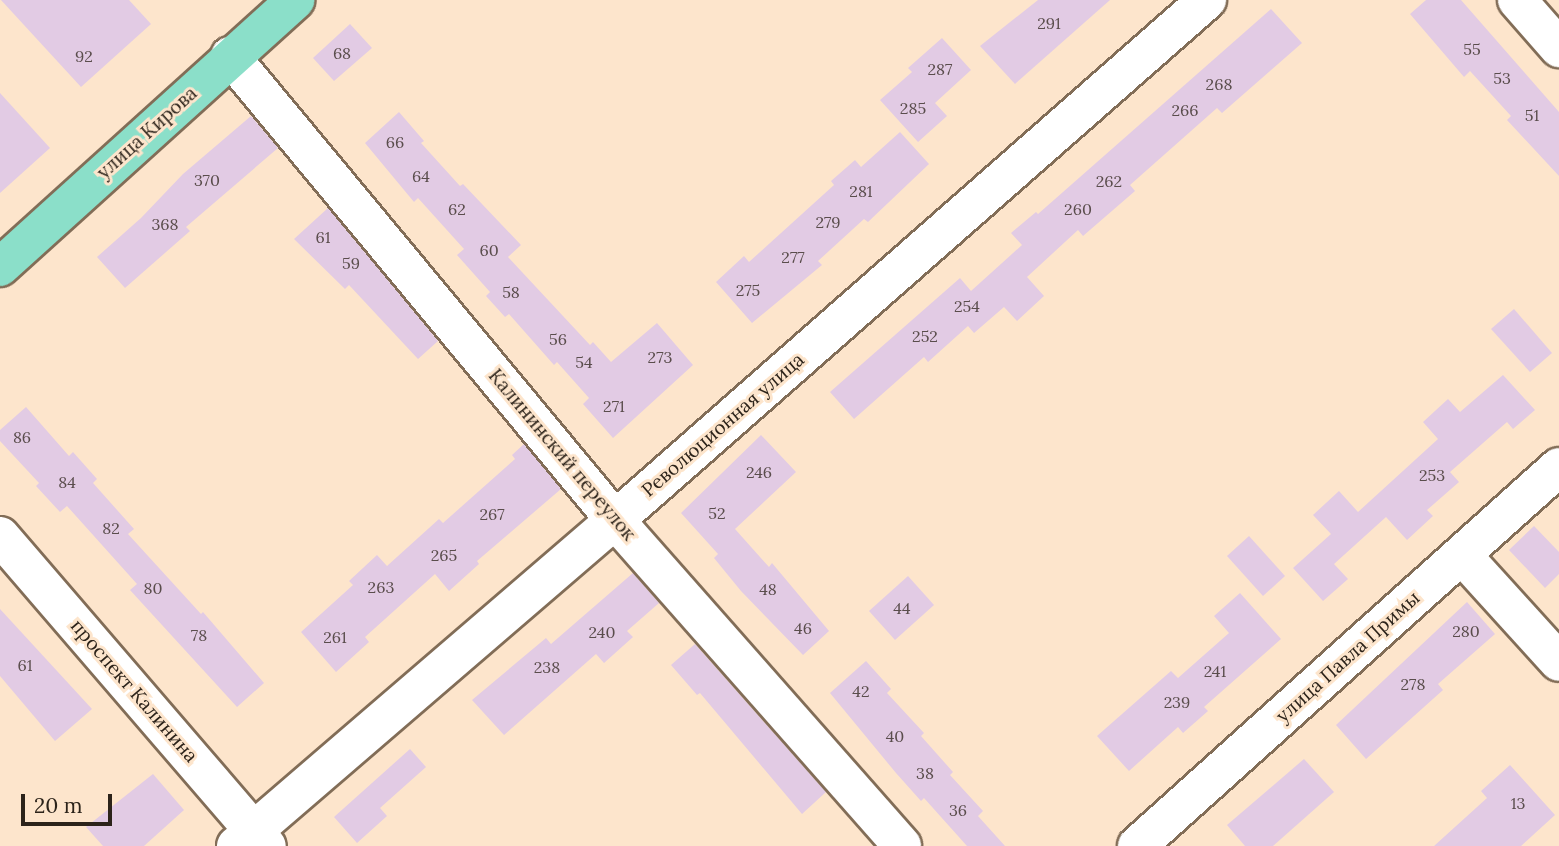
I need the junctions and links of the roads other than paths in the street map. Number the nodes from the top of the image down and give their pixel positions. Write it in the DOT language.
graph roads {
  1 [pos="295,0"];
  2 [pos="1207,0"];
  3 [pos="1517,0"];
  4 [pos="1559,48"];
  5 [pos="230,56"];
  6 [pos="0,267"];
  7 [pos="1559,467"];
  8 [pos="615,520"];
  9 [pos="0,536"];
  10 [pos="1462,555"];
  11 [pos="1559,662"];
  12 [pos="252,841"];
  13 [pos="902,846"];
  14 [pos="1137,846"];
  1 -- 5 [label="main road, улица Кирова"];
  2 -- 8 [label="street, Революционная улица"];
  3 -- 4 [label="street"];
  5 -- 6 [label="main road, улица Кирова"];
  5 -- 8 [label="street, Калининский переулок"];
  7 -- 10 [label="street, улица Павла Примы"];
  8 -- 12 [label="street, Революционная улица"];
  8 -- 13 [label="street, Калининский переулок"];
  9 -- 12 [label="street, проспект Калинина"];
  10 -- 11 [label="street"];
  10 -- 14 [label="street, улица Павла Примы"];
}
